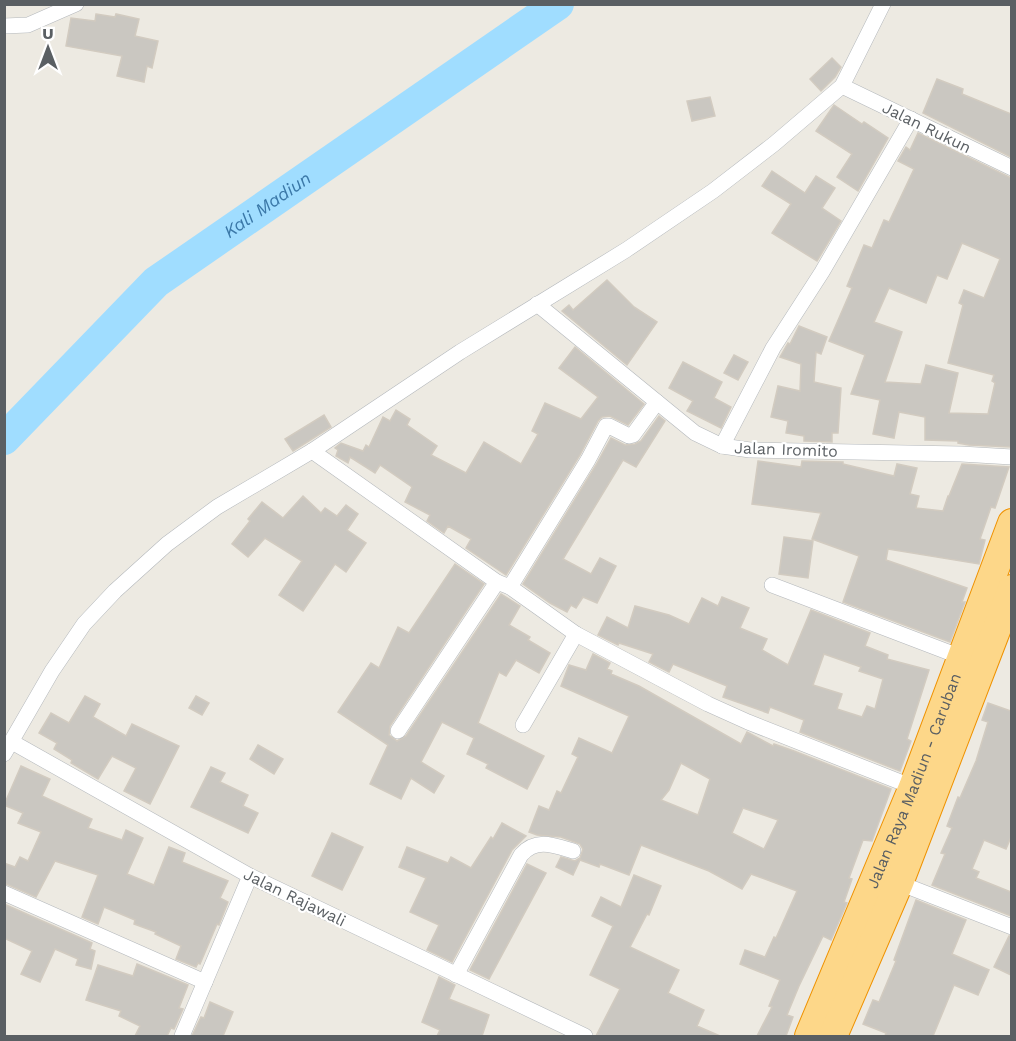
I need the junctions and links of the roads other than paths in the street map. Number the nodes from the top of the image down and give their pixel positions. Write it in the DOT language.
graph roads {
  1 [pos="76,4"];
  2 [pos="883,4"];
  3 [pos="4,26"];
  4 [pos="842,86"];
  5 [pos="911,119"];
  6 [pos="1011,168"];
  7 [pos="537,304"];
  8 [pos="657,402"];
  9 [pos="722,446"];
  10 [pos="312,451"];
  11 [pos="1011,457"];
  12 [pos="1011,523"];
  13 [pos="503,584"];
  14 [pos="772,585"];
  15 [pos="1011,589"];
  16 [pos="576,634"];
  17 [pos="961,657"];
  18 [pos="523,725"];
  19 [pos="398,731"];
  20 [pos="8,748"];
  21 [pos="913,787"];
  22 [pos="573,851"];
  23 [pos="250,876"];
  24 [pos="899,883"];
  25 [pos="4,893"];
  26 [pos="1011,927"];
  27 [pos="456,975"];
  28 [pos="205,982"];
  29 [pos="182,1036"];
  30 [pos="585,1036"];
  31 [pos="810,1036"];
  32 [pos="833,1036"];
  1 -- 3 [label="street"];
  2 -- 4 [label="street"];
  4 -- 5 [label="street, Jalan Rukun"];
  4 -- 7 [label="street"];
  5 -- 6 [label="street, Jalan Rukun"];
  5 -- 9 [label="street"];
  7 -- 8 [label="street, Jalan Iromito"];
  7 -- 10 [label="street"];
  8 -- 9 [label="street, Jalan Iromito"];
  8 -- 13 [label="street"];
  9 -- 11 [label="street, Jalan Iromito"];
  10 -- 13 [label="street"];
  10 -- 20 [label="street"];
  12 -- 17 [label="highway, Jalan Raya Madiun - Caruban"];
  13 -- 16 [label="street"];
  13 -- 19 [label="street"];
  14 -- 17 [label="street"];
  15 -- 24 [label="highway, Jalan Raya Madiun - Caruban"];
  16 -- 18 [label="street"];
  16 -- 21 [label="street"];
  17 -- 21 [label="highway, Jalan Raya Madiun - Caruban"];
  20 -- 23 [label="street, Jalan Rajawali"];
  21 -- 31 [label="highway, Jalan Raya Madiun - Caruban"];
  22 -- 27 [label="street"];
  23 -- 27 [label="street, Jalan Rajawali"];
  23 -- 28 [label="street"];
  24 -- 26 [label="street"];
  24 -- 32 [label="highway, Jalan Raya Madiun - Caruban"];
  25 -- 28 [label="street"];
  27 -- 30 [label="street, Jalan Rajawali"];
  28 -- 29 [label="street"];
}
